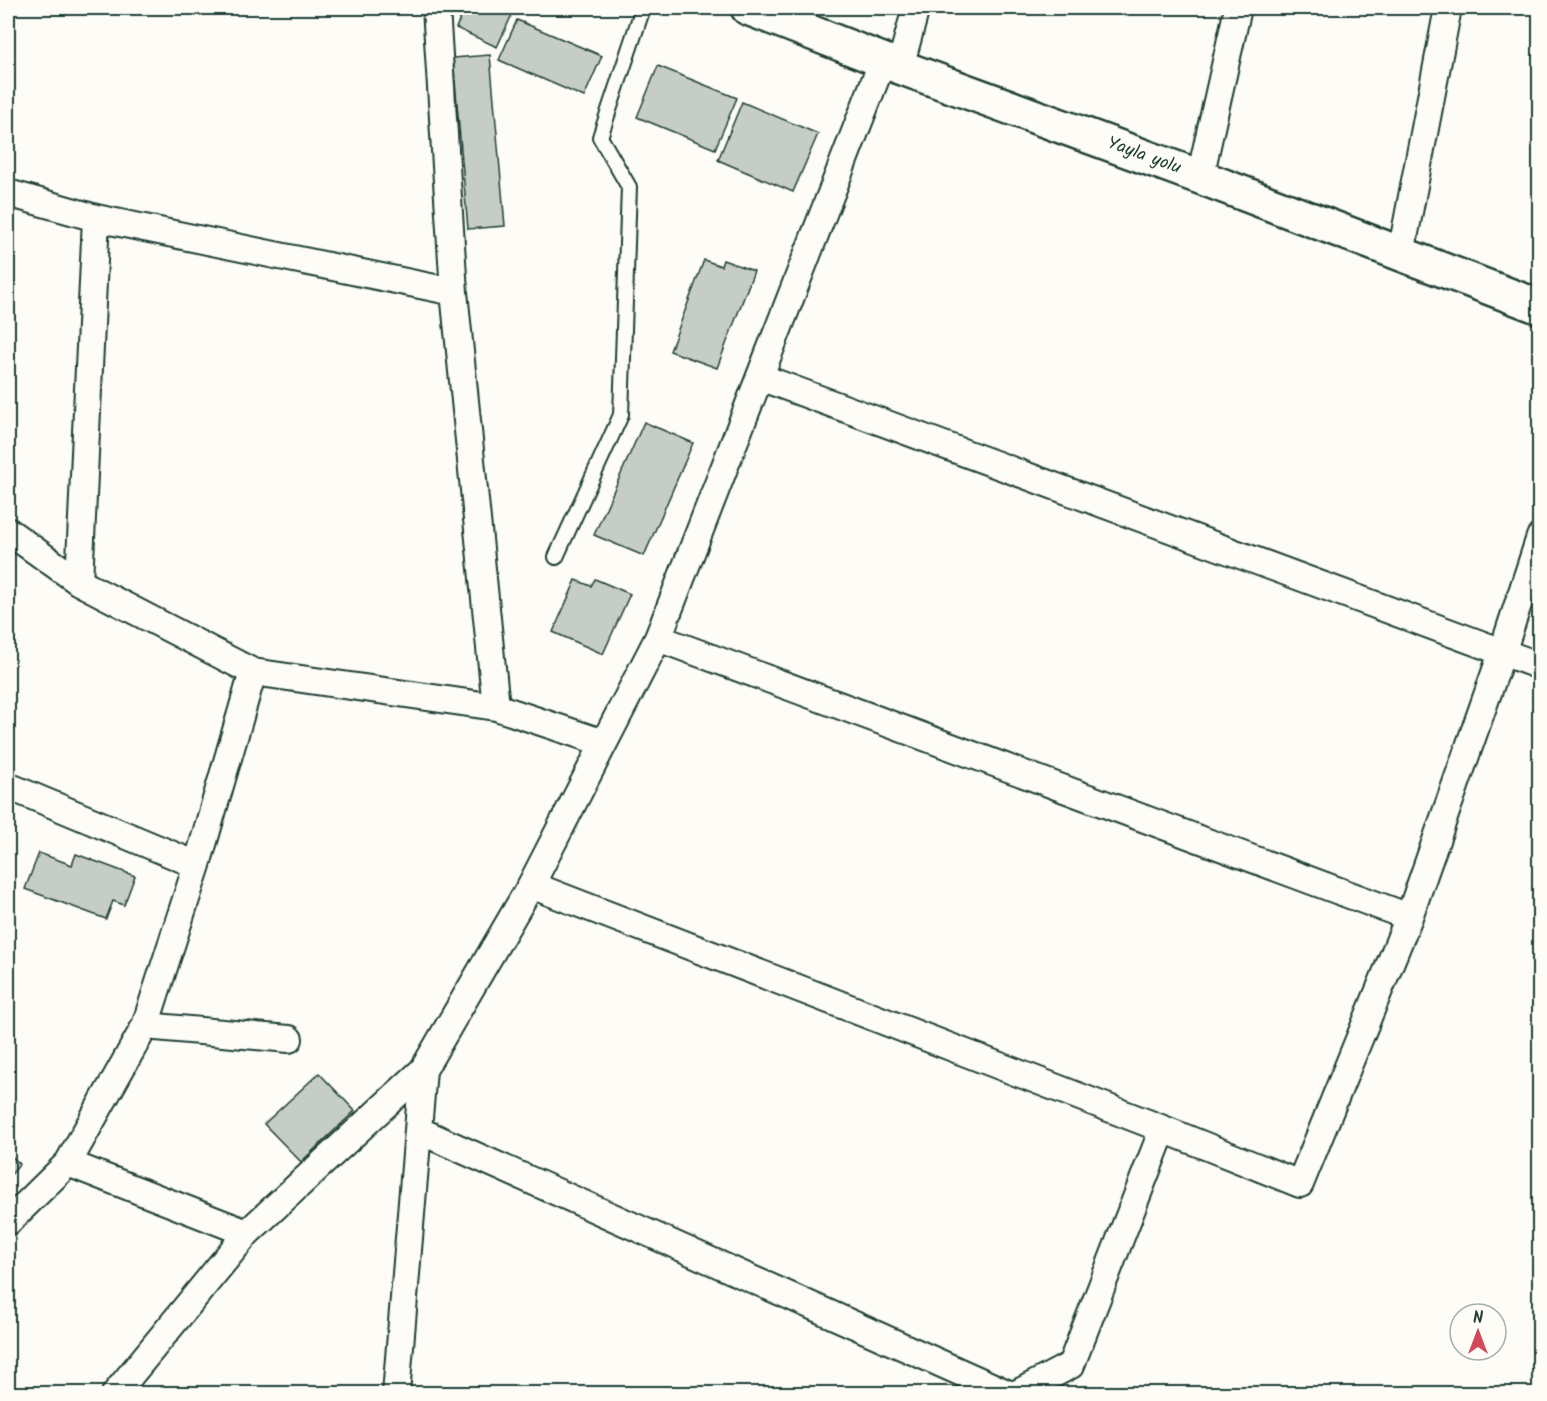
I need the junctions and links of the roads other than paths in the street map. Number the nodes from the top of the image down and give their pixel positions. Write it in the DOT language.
graph roads {
  1 [pos="436,8"];
  2 [pos="643,8"];
  3 [pos="748,8"];
  4 [pos="916,8"];
  5 [pos="1238,8"];
  6 [pos="1448,8"];
  7 [pos="892,64"];
  8 [pos="1200,177"];
  9 [pos="8,193"];
  10 [pos="96,218"];
  11 [pos="1401,254"];
  12 [pos="454,292"];
  13 [pos="1539,307"];
  14 [pos="760,377"];
  15 [pos="8,531"];
  16 [pos="1539,537"];
  17 [pos="556,557"];
  18 [pos="79,582"];
  19 [pos="658,638"];
  20 [pos="1502,653"];
  21 [pos="1539,666"];
  22 [pos="254,672"];
  23 [pos="496,707"];
  24 [pos="604,743"];
  25 [pos="8,786"];
  26 [pos="197,865"];
  27 [pos="531,885"];
  28 [pos="1409,917"];
  29 [pos="145,1026"];
  30 [pos="289,1040"];
  31 [pos="423,1070"];
  32 [pos="1163,1129"];
  33 [pos="418,1130"];
  34 [pos="68,1163"];
  35 [pos="8,1221"];
  36 [pos="247,1233"];
  37 [pos="115,1394"];
  38 [pos="396,1394"];
  39 [pos="1009,1394"];
  40 [pos="1017,1394"];
  1 -- 12 [label="street"];
  2 -- 17 [label="lane"];
  3 -- 7 [label="street, Yayla yolu"];
  4 -- 7 [label="street"];
  5 -- 8 [label="street"];
  6 -- 11 [label="street"];
  7 -- 8 [label="street, Yayla yolu"];
  7 -- 14 [label="street"];
  8 -- 11 [label="street, Yayla yolu"];
  9 -- 10 [label="street"];
  10 -- 12 [label="street"];
  10 -- 18 [label="street"];
  11 -- 13 [label="street, Yayla yolu"];
  12 -- 23 [label="street"];
  14 -- 19 [label="street"];
  14 -- 20 [label="street"];
  15 -- 18 [label="street"];
  16 -- 20 [label="street"];
  18 -- 22 [label="street"];
  19 -- 24 [label="street"];
  19 -- 28 [label="street"];
  20 -- 21 [label="street"];
  20 -- 28 [label="street"];
  22 -- 23 [label="street"];
  22 -- 26 [label="street"];
  23 -- 24 [label="street"];
  24 -- 27 [label="street"];
  25 -- 26 [label="street"];
  26 -- 29 [label="street"];
  27 -- 31 [label="street"];
  27 -- 32 [label="street"];
  28 -- 32 [label="street"];
  29 -- 30 [label="street"];
  29 -- 34 [label="street"];
  31 -- 33 [label="street"];
  31 -- 36 [label="street"];
  32 -- 40 [label="street"];
  33 -- 38 [label="street"];
  33 -- 39 [label="street"];
  34 -- 35 [label="street"];
  34 -- 36 [label="street"];
  36 -- 37 [label="street"];
}
